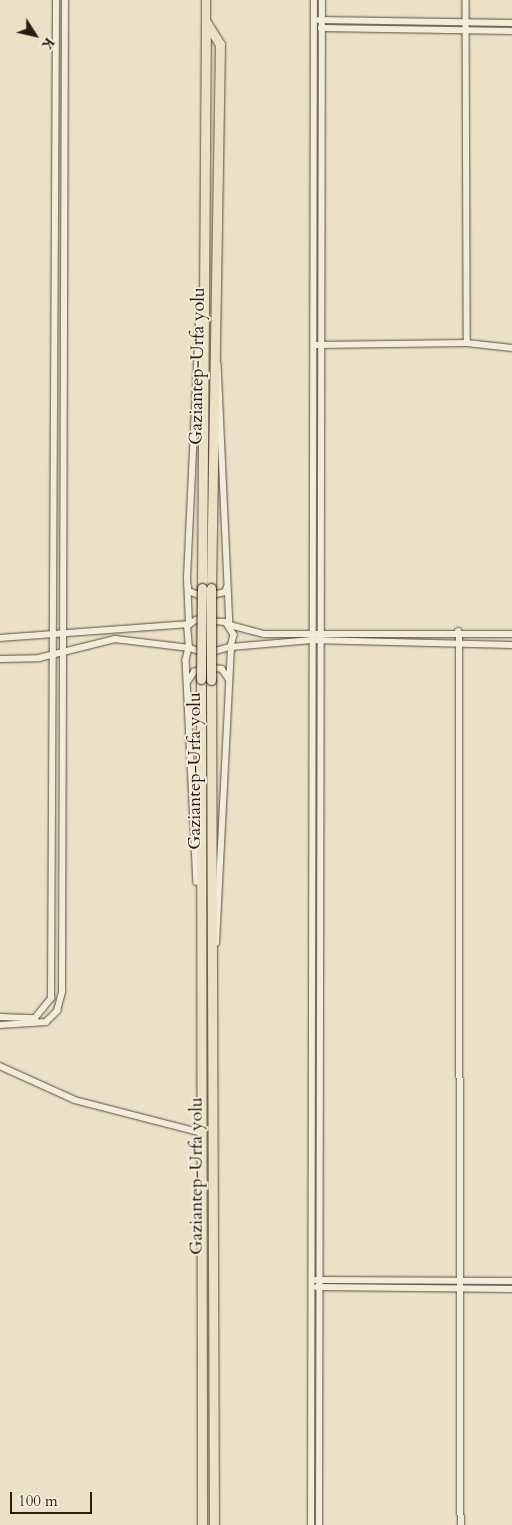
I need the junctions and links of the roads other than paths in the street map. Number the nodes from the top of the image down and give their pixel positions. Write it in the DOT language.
graph roads {
  1 [pos="56,0"];
  2 [pos="65,0"];
  3 [pos="206,0"];
  4 [pos="314,0"];
  5 [pos="322,0"];
  6 [pos="466,0"];
  7 [pos="322,20"];
  8 [pos="466,20"];
  9 [pos="314,21"];
  10 [pos="206,22"];
  11 [pos="512,23"];
  12 [pos="466,27"];
  13 [pos="323,28"];
  14 [pos="314,29"];
  15 [pos="512,31"];
  16 [pos="204,265"];
  17 [pos="215,335"];
  18 [pos="467,343"];
  19 [pos="313,345"];
  20 [pos="321,345"];
  21 [pos="512,348"];
  22 [pos="187,578"];
  23 [pos="228,585"];
  24 [pos="206,588"];
  25 [pos="189,624"];
  26 [pos="230,625"];
  27 [pos="311,631"];
  28 [pos="459,631"];
  29 [pos="321,632"];
  30 [pos="62,633"];
  31 [pos="53,634"];
  32 [pos="512,634"];
  33 [pos="0,638"];
  34 [pos="312,640"];
  35 [pos="322,640"];
  36 [pos="460,645"];
  37 [pos="512,645"];
  38 [pos="231,647"];
  39 [pos="189,648"];
  40 [pos="61,652"];
  41 [pos="52,654"];
  42 [pos="0,658"];
  43 [pos="230,681"];
  44 [pos="187,684"];
  45 [pos="202,913"];
  46 [pos="212,968"];
  47 [pos="0,1018"];
  48 [pos="0,1026"];
  49 [pos="0,1066"];
  50 [pos="203,1133"];
  51 [pos="312,1279"];
  52 [pos="320,1280"];
  53 [pos="460,1281"];
  54 [pos="512,1281"];
  55 [pos="320,1287"];
  56 [pos="312,1288"];
  57 [pos="460,1289"];
  58 [pos="512,1289"];
  59 [pos="202,1525"];
  60 [pos="214,1525"];
  61 [pos="312,1525"];
  62 [pos="319,1525"];
  63 [pos="461,1525"];
  1 -- 31 [label="street"];
  2 -- 30 [label="street"];
  3 -- 10 [label="main road, Gaziantep-Urfa yolu"];
  4 -- 9 [label="street"];
  5 -- 7 [label="street"];
  6 -- 8 [label="street"];
  7 -- 8 [label="street"];
  7 -- 9 [label="street"];
  7 -- 13 [label="street"];
  8 -- 11 [label="street"];
  8 -- 12 [label="street"];
  9 -- 14 [label="street"];
  10 -- 16 [label="highway, Gaziantep-Urfa yolu"];
  10 -- 17 [label="highway, Gaziantep-Urfa yolu"];
  12 -- 13 [label="street"];
  12 -- 15 [label="street"];
  12 -- 18 [label="street"];
  13 -- 14 [label="street"];
  13 -- 20 [label="street"];
  14 -- 19 [label="street"];
  16 -- 22 [label="street"];
  16 -- 24 [label="highway, Gaziantep-Urfa yolu"];
  17 -- 23 [label="street"];
  17 -- 24 [label="highway, Gaziantep-Urfa yolu"];
  18 -- 20 [label="street"];
  18 -- 21 [label="street"];
  19 -- 20 [label="street"];
  19 -- 27 [label="street"];
  20 -- 29 [label="street"];
  22 -- 23 [label="street"];
  22 -- 25 [label="street"];
  23 -- 26 [label="street"];
  24 -- 45 [label="highway, Gaziantep-Urfa yolu, bridge"];
  24 -- 46 [label="highway, Gaziantep-Urfa yolu, bridge"];
  25 -- 26 [label="street"];
  25 -- 30 [label="street"];
  25 -- 39 [label="street"];
  26 -- 27 [label="street"];
  26 -- 38 [label="street"];
  27 -- 29 [label="street"];
  27 -- 34 [label="street"];
  28 -- 29 [label="street"];
  28 -- 32 [label="street"];
  28 -- 36 [label="street"];
  29 -- 35 [label="street"];
  30 -- 31 [label="street"];
  30 -- 40 [label="street"];
  31 -- 33 [label="street"];
  31 -- 41 [label="street"];
  34 -- 35 [label="street"];
  34 -- 38 [label="street"];
  34 -- 51 [label="street"];
  35 -- 36 [label="street"];
  35 -- 52 [label="street"];
  36 -- 37 [label="street"];
  36 -- 53 [label="street"];
  38 -- 39 [label="street"];
  38 -- 43 [label="street"];
  39 -- 40 [label="street"];
  39 -- 44 [label="street"];
  40 -- 41 [label="street"];
  40 -- 48 [label="street"];
  41 -- 42 [label="street"];
  41 -- 47 [label="street"];
  43 -- 44 [label="street"];
  43 -- 46 [label="street"];
  44 -- 45 [label="street"];
  45 -- 50 [label="highway, Gaziantep-Urfa yolu"];
  46 -- 60 [label="highway, Gaziantep-Urfa yolu"];
  49 -- 50 [label="street"];
  50 -- 59 [label="highway, Gaziantep-Urfa yolu"];
  51 -- 52 [label="street"];
  51 -- 56 [label="street"];
  52 -- 53 [label="street"];
  52 -- 55 [label="street"];
  53 -- 54 [label="street"];
  53 -- 57 [label="street"];
  55 -- 56 [label="street"];
  55 -- 57 [label="street"];
  55 -- 62 [label="street"];
  56 -- 61 [label="street"];
  57 -- 58 [label="street"];
  57 -- 63 [label="street"];
}
